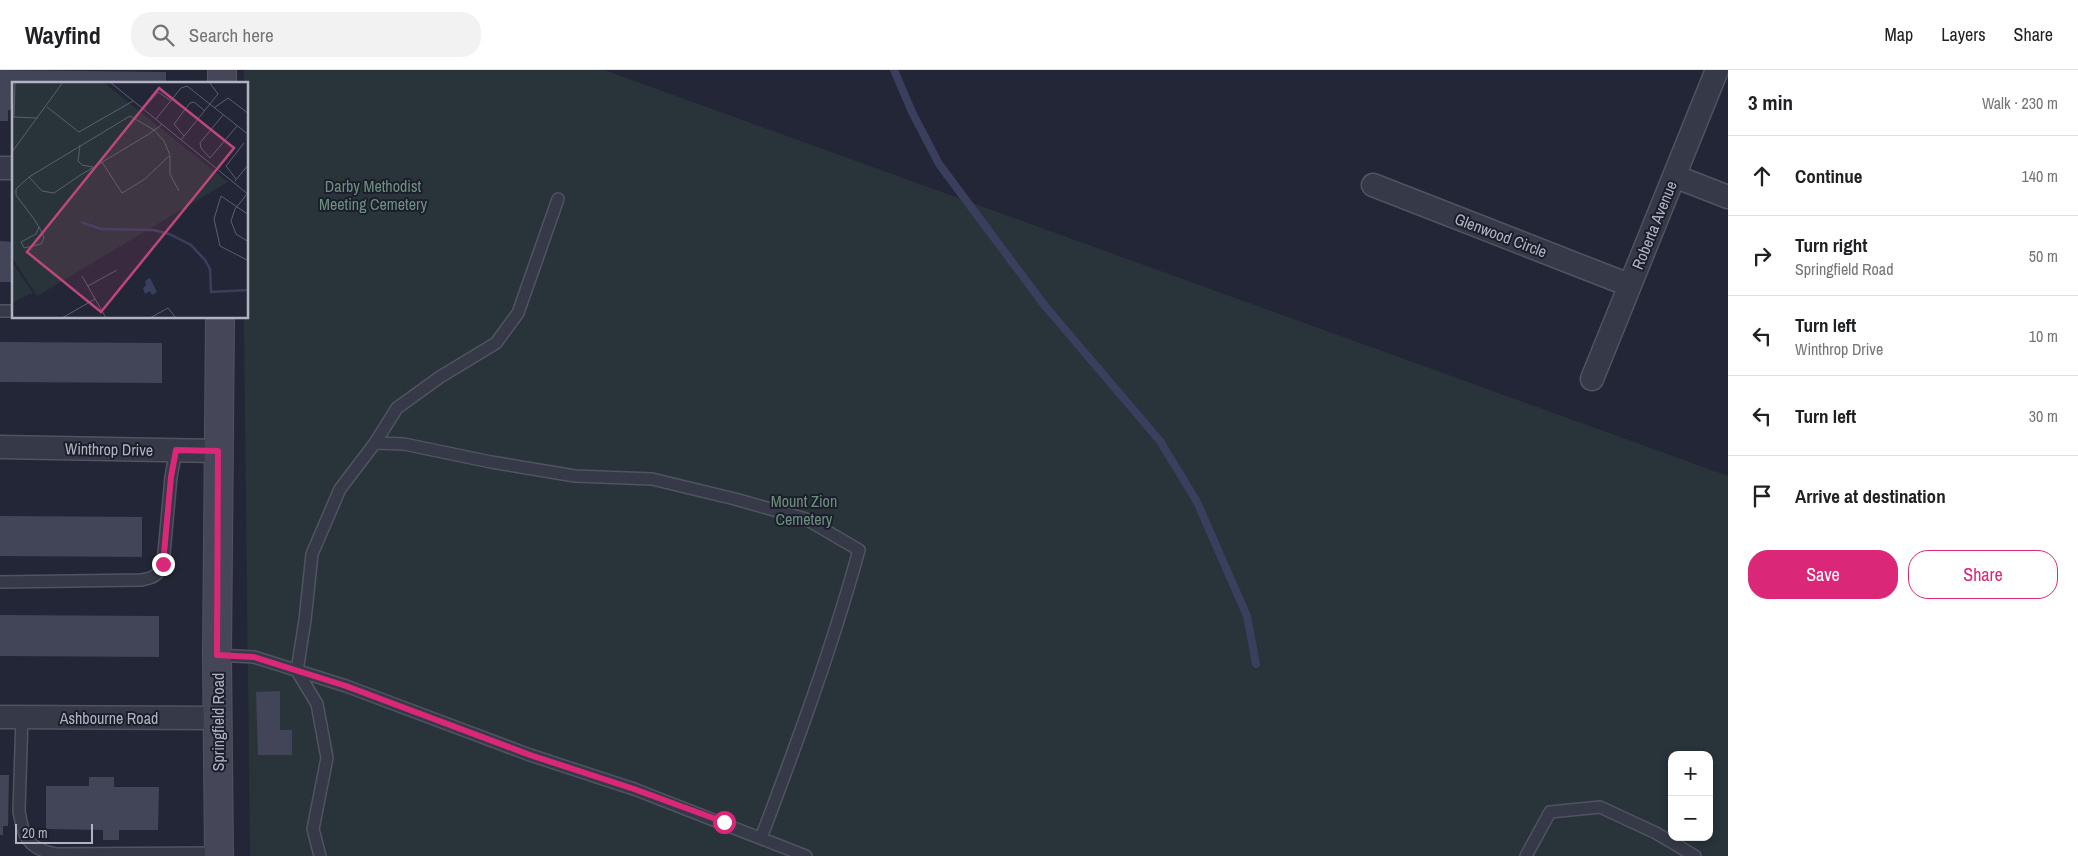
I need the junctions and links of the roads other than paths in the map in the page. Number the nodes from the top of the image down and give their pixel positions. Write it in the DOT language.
graph roads {
  1 [pos="1716,70"];
  2 [pos="1674,176"];
  3 [pos="1373,185"];
  4 [pos="1728,197"];
  5 [pos="558,199"];
  6 [pos="1630,285"];
  7 [pos="220,319"];
  8 [pos="1592,380"];
  9 [pos="375,443"];
  10 [pos="0,447"];
  11 [pos="176,450"];
  12 [pos="218,451"];
  13 [pos="0,582"];
  14 [pos="217,655"];
  15 [pos="297,671"];
  16 [pos="0,717"];
  17 [pos="22,718"];
  18 [pos="217,718"];
  19 [pos="762,838"];
  20 [pos="218,854"];
  21 [pos="320,856"];
  22 [pos="806,856"];
  23 [pos="1526,856"];
  24 [pos="1695,856"];
  1 -- 2 [label="street, Roberta Avenue"];
  2 -- 4 [label="street"];
  2 -- 6 [label="street, Roberta Avenue"];
  3 -- 6 [label="street, Glenwood Circle"];
  5 -- 9 [label="lane"];
  6 -- 8 [label="street, Roberta Avenue"];
  7 -- 12 [label="main road, Springfield Road"];
  9 -- 15 [label="lane"];
  9 -- 19 [label="lane"];
  10 -- 11 [label="street, Winthrop Drive"];
  11 -- 12 [label="street, Winthrop Drive"];
  11 -- 13 [label="lane"];
  12 -- 14 [label="main road, Springfield Road"];
  14 -- 15 [label="lane"];
  14 -- 18 [label="main road, Springfield Road"];
  15 -- 19 [label="lane"];
  15 -- 21 [label="lane"];
  16 -- 17 [label="street, Ashbourne Road"];
  17 -- 18 [label="street, Ashbourne Road"];
  17 -- 20 [label="lane"];
  18 -- 20 [label="main road, Springfield Road"];
  19 -- 22 [label="lane"];
  23 -- 24 [label="lane"];
}
